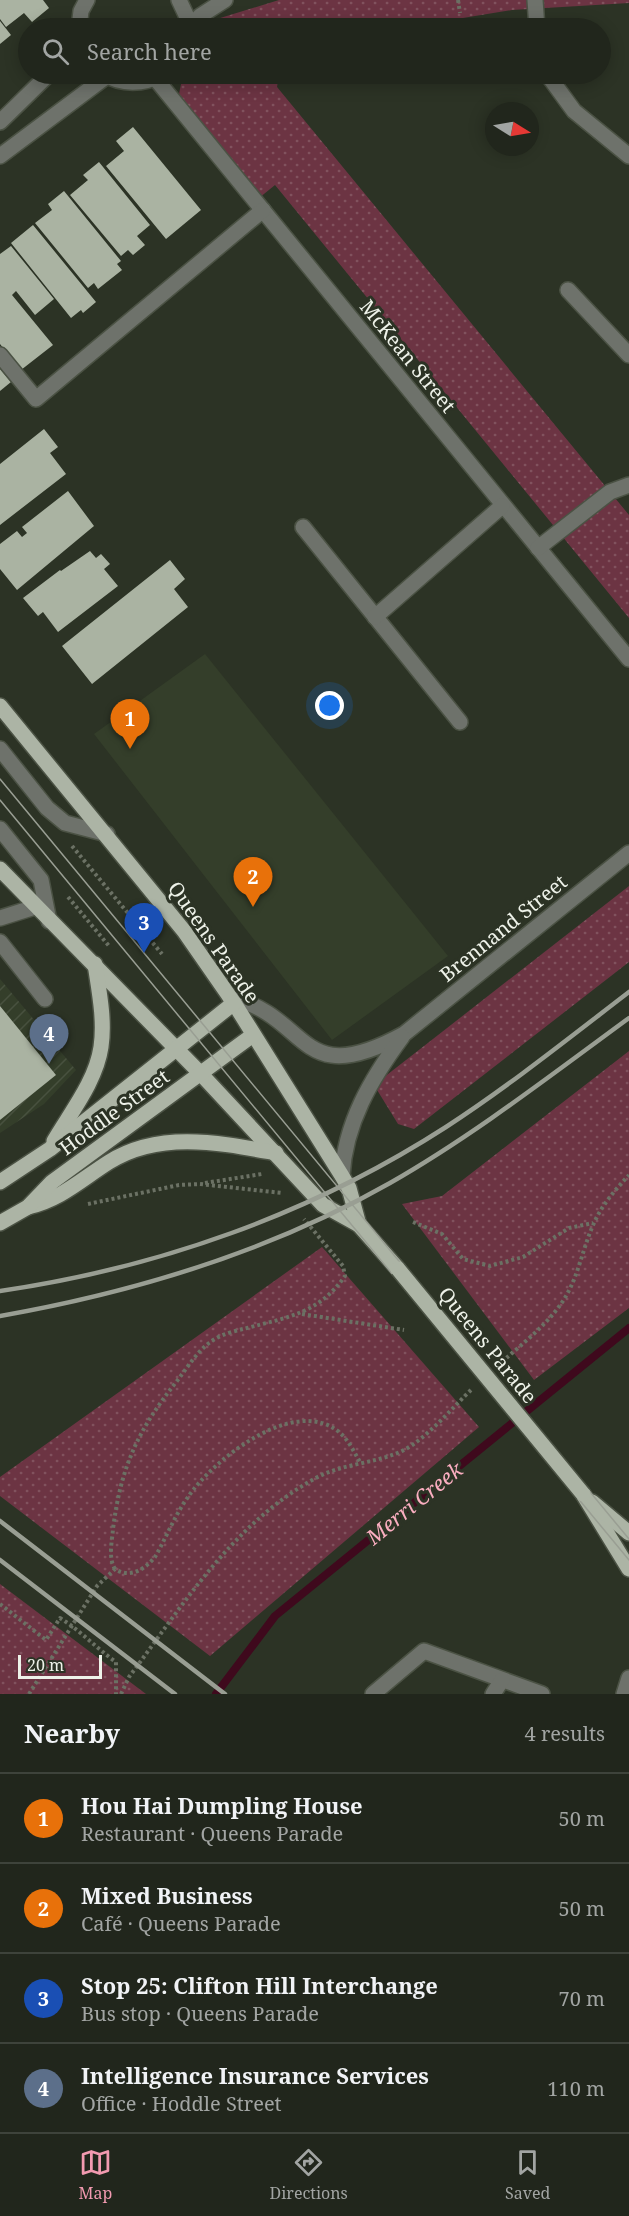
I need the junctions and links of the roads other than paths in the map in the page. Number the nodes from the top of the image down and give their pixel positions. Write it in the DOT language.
graph roads {
  1 [pos="87,0"];
  2 [pos="179,0"];
  3 [pos="225,0"];
  4 [pos="536,0"];
  5 [pos="80,18"];
  6 [pos="187,18"];
  7 [pos="198,18"];
  8 [pos="537,18"];
  9 [pos="39,84"];
  10 [pos="93,84"];
  11 [pos="164,84"];
  12 [pos="554,84"];
  13 [pos="0,122"];
  14 [pos="0,156"];
  15 [pos="629,156"];
  16 [pos="263,210"];
  17 [pos="568,290"];
  18 [pos="629,354"];
  19 [pos="0,355"];
  20 [pos="629,484"];
  21 [pos="502,506"];
  22 [pos="303,527"];
  23 [pos="538,548"];
  24 [pos="375,617"];
  25 [pos="629,659"];
  26 [pos="0,706"];
  27 [pos="460,722"];
  28 [pos="0,749"];
  29 [pos="0,829"];
  30 [pos="107,834"];
  31 [pos="629,854"];
  32 [pos="0,868"];
  33 [pos="35,907"];
  34 [pos="0,918"];
  35 [pos="49,921"];
  36 [pos="0,942"];
  37 [pos="95,964"];
  38 [pos="45,999"];
  39 [pos="232,1000"];
  40 [pos="404,1034"];
  41 [pos="253,1035"];
  42 [pos="176,1049"];
  43 [pos="201,1074"];
  44 [pos="50,1149"];
  45 [pos="276,1153"];
  46 [pos="342,1176"];
  47 [pos="0,1182"];
  48 [pos="28,1207"];
  49 [pos="0,1223"];
  50 [pos="359,1225"];
  51 [pos="611,1528"];
  52 [pos="629,1533"];
  53 [pos="629,1569"];
  54 [pos="629,1678"];
  55 [pos="502,1680"];
  56 [pos="373,1694"];
  57 [pos="493,1694"];
  58 [pos="542,1694"];
  59 [pos="624,1694"];
  1 -- 5 [label="street"];
  2 -- 6 [label="street"];
  3 -- 7 [label="street"];
  4 -- 8 [label="street"];
  9 -- 13 [label="street"];
  10 -- 14 [label="street"];
  11 -- 16 [label="street, McKean Street"];
  12 -- 15 [label="street"];
  16 -- 19 [label="street"];
  16 -- 21 [label="street, McKean Street"];
  17 -- 18 [label="street"];
  20 -- 23 [label="street"];
  21 -- 23 [label="street, McKean Street"];
  21 -- 24 [label="street"];
  22 -- 24 [label="street"];
  23 -- 25 [label="street, McKean Street"];
  24 -- 27 [label="street"];
  26 -- 30 [label="main road, Queens Parade"];
  28 -- 30 [label="street"];
  29 -- 35 [label="street"];
  30 -- 39 [label="main road, Queens Parade"];
  31 -- 40 [label="street, Brennand Street"];
  32 -- 33 [label="main road, Queens Parade"];
  33 -- 34 [label="street"];
  33 -- 35 [label="main road, Queens Parade"];
  35 -- 37 [label="main road, Queens Parade"];
  36 -- 38 [label="street"];
  37 -- 42 [label="main road, Queens Parade"];
  37 -- 44 [label="main road"];
  39 -- 40 [label="street, Brennand Street"];
  39 -- 41 [label="main road, Queens Parade"];
  39 -- 42 [label="main road, Hoddle Street"];
  40 -- 46 [label="street, Brennand Street"];
  41 -- 43 [label="main road, Hoddle Street"];
  41 -- 46 [label="main road, Queens Parade"];
  42 -- 43 [label="main road, Queens Parade"];
  42 -- 44 [label="main road, Hoddle Street"];
  43 -- 45 [label="main road, Queens Parade"];
  43 -- 48 [label="main road, Hoddle Street"];
  44 -- 47 [label="main road, Hoddle Street"];
  45 -- 48 [label="main road"];
  45 -- 50 [label="main road, Queens Parade"];
  46 -- 50 [label="main road, Queens Parade"];
  48 -- 49 [label="main road, Hoddle Street"];
  50 -- 51 [label="main road, Queens Parade, bridge"];
  51 -- 52 [label="main road"];
  51 -- 53 [label="main road, Queens Parade"];
  54 -- 59 [label="street"];
  55 -- 56 [label="street"];
  55 -- 57 [label="street"];
  55 -- 58 [label="street"];
}
